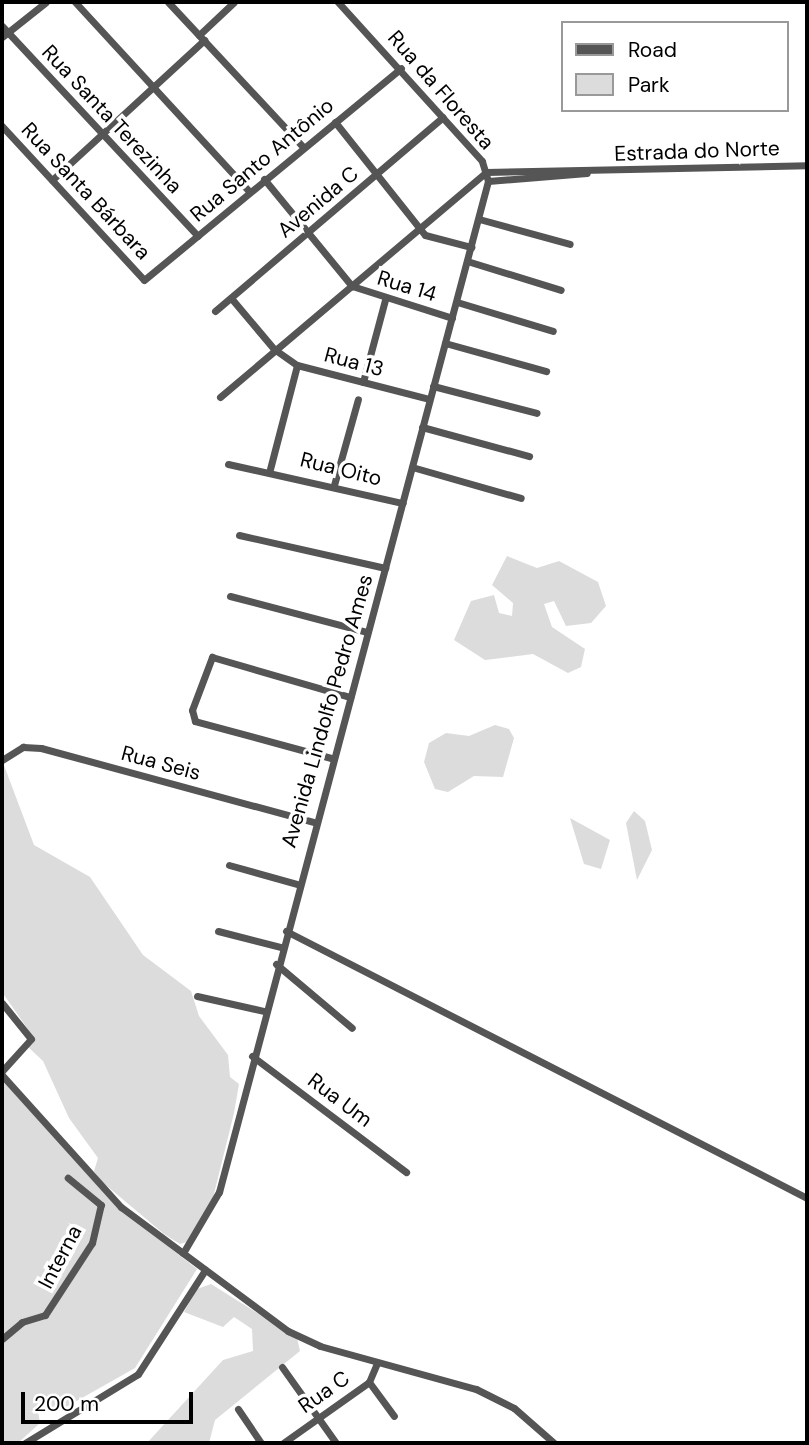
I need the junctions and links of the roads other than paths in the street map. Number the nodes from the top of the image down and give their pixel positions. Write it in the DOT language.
graph roads {
  1 [pos="46,2"];
  2 [pos="75,2"];
  3 [pos="168,2"];
  4 [pos="234,2"];
  5 [pos="338,2"];
  6 [pos="4,32"];
  7 [pos="201,37"];
  8 [pos="401,68"];
  9 [pos="152,87"];
  10 [pos="443,117"];
  11 [pos="335,122"];
  12 [pos="2,126"];
  13 [pos="101,134"];
  14 [pos="303,147"];
  15 [pos="807,165"];
  16 [pos="377,175"];
  17 [pos="487,177"];
  18 [pos="264,179"];
  19 [pos="52,180"];
  20 [pos="250,191"];
  21 [pos="479,219"];
  22 [pos="419,229"];
  23 [pos="307,234"];
  24 [pos="198,236"];
  25 [pos="570,244"];
  26 [pos="471,247"];
  27 [pos="467,261"];
  28 [pos="145,280"];
  29 [pos="352,286"];
  30 [pos="561,290"];
  31 [pos="231,298"];
  32 [pos="385,300"];
  33 [pos="457,302"];
  34 [pos="215,312"];
  35 [pos="452,318"];
  36 [pos="554,331"];
  37 [pos="445,343"];
  38 [pos="274,349"];
  39 [pos="297,365"];
  40 [pos="545,372"];
  41 [pos="363,382"];
  42 [pos="433,386"];
  43 [pos="220,397"];
  44 [pos="359,399"];
  45 [pos="429,399"];
  46 [pos="537,413"];
  47 [pos="422,428"];
  48 [pos="529,456"];
  49 [pos="228,464"];
  50 [pos="412,467"];
  51 [pos="270,469"];
  52 [pos="334,485"];
  53 [pos="521,498"];
  54 [pos="403,503"];
  55 [pos="239,535"];
  56 [pos="385,568"];
  57 [pos="230,596"];
  58 [pos="367,632"];
  59 [pos="350,697"];
  60 [pos="331,758"];
  61 [pos="2,760"];
  62 [pos="313,822"];
  63 [pos="229,865"];
  64 [pos="297,884"];
  65 [pos="218,931"];
  66 [pos="286,932"];
  67 [pos="281,947"];
  68 [pos="276,964"];
  69 [pos="197,996"];
  70 [pos="2,1003"];
  71 [pos="264,1011"];
  72 [pos="352,1028"];
  73 [pos="252,1056"];
  74 [pos="2,1073"];
  75 [pos="406,1172"];
  76 [pos="68,1178"];
  77 [pos="807,1198"];
  78 [pos="183,1253"];
  79 [pos="205,1270"];
  80 [pos="2,1339"];
  81 [pos="377,1363"];
  82 [pos="282,1367"];
  83 [pos="369,1382"];
  84 [pos="238,1409"];
  85 [pos="394,1416"];
  86 [pos="318,1418"];
  87 [pos="25,1443"];
  88 [pos="261,1443"];
  89 [pos="283,1443"];
  90 [pos="336,1443"];
  91 [pos="554,1443"];
  1 -- 6 [label="street"];
  2 -- 9 [label="street"];
  3 -- 7 [label="street"];
  4 -- 7 [label="street"];
  5 -- 8 [label="street, Rua da Floresta"];
  6 -- 13 [label="street, Rua Santa Terezinha"];
  7 -- 9 [label="street"];
  7 -- 14 [label="street"];
  8 -- 10 [label="street, Rua da Floresta"];
  8 -- 11 [label="street, Rua Santo Antônio"];
  9 -- 13 [label="street"];
  9 -- 20 [label="street"];
  10 -- 16 [label="street, Avenida C"];
  10 -- 17 [label="street, Rua da Floresta"];
  11 -- 14 [label="street, Rua Santo Antônio"];
  11 -- 16 [label="street"];
  12 -- 19 [label="street, Rua Santa Bárbara"];
  13 -- 19 [label="street"];
  13 -- 24 [label="street, Rua Santa Terezinha"];
  14 -- 18 [label="street, Rua Santo Antônio"];
  15 -- 17 [label="street, Estrada do Norte"];
  16 -- 22 [label="street"];
  16 -- 23 [label="street, Avenida C"];
  17 -- 21 [label="street, Avenida Lindolfo Pedro Ames"];
  17 -- 22 [label="street"];
  18 -- 20 [label="street, Rua Santo Antônio"];
  18 -- 23 [label="street"];
  19 -- 28 [label="street, Rua Santa Bárbara"];
  20 -- 24 [label="street, Rua Santo Antônio"];
  21 -- 25 [label="street"];
  21 -- 26 [label="street, Avenida Lindolfo Pedro Ames"];
  22 -- 26 [label="street"];
  22 -- 29 [label="street"];
  23 -- 29 [label="street"];
  23 -- 31 [label="street, Avenida C"];
  24 -- 28 [label="street, Rua Santo Antônio"];
  26 -- 27 [label="street, Avenida Lindolfo Pedro Ames"];
  27 -- 30 [label="street"];
  27 -- 33 [label="street, Avenida Lindolfo Pedro Ames"];
  29 -- 32 [label="street, Rua 14"];
  29 -- 38 [label="street"];
  31 -- 34 [label="street, Avenida C"];
  31 -- 38 [label="street, Rua 13"];
  32 -- 35 [label="street, Rua 14"];
  32 -- 41 [label="street"];
  33 -- 35 [label="street, Avenida Lindolfo Pedro Ames"];
  33 -- 36 [label="street"];
  35 -- 37 [label="street, Avenida Lindolfo Pedro Ames"];
  37 -- 40 [label="street"];
  37 -- 42 [label="street, Avenida Lindolfo Pedro Ames"];
  38 -- 39 [label="street, Rua 13"];
  38 -- 43 [label="street"];
  39 -- 41 [label="street, Rua 13"];
  39 -- 51 [label="street"];
  41 -- 45 [label="street, Rua 13"];
  42 -- 45 [label="street, Avenida Lindolfo Pedro Ames"];
  42 -- 46 [label="street"];
  44 -- 52 [label="street"];
  45 -- 47 [label="street, Avenida Lindolfo Pedro Ames"];
  47 -- 48 [label="street"];
  47 -- 50 [label="street, Avenida Lindolfo Pedro Ames"];
  49 -- 51 [label="street, Rua Oito"];
  50 -- 53 [label="street"];
  50 -- 54 [label="street, Avenida Lindolfo Pedro Ames"];
  51 -- 52 [label="street, Rua Oito"];
  52 -- 54 [label="street, Rua Oito"];
  54 -- 56 [label="street, Avenida Lindolfo Pedro Ames"];
  55 -- 56 [label="street"];
  56 -- 58 [label="street, Avenida Lindolfo Pedro Ames"];
  57 -- 58 [label="street"];
  58 -- 59 [label="street, Avenida Lindolfo Pedro Ames"];
  59 -- 60 [label="street, Avenida Lindolfo Pedro Ames"];
  59 -- 60 [label="street"];
  60 -- 62 [label="street, Avenida Lindolfo Pedro Ames"];
  61 -- 62 [label="street, Rua Seis"];
  62 -- 64 [label="street, Avenida Lindolfo Pedro Ames"];
  63 -- 64 [label="street"];
  64 -- 66 [label="street, Avenida Lindolfo Pedro Ames"];
  65 -- 67 [label="street"];
  66 -- 67 [label="street, Avenida Lindolfo Pedro Ames"];
  66 -- 77 [label="street"];
  67 -- 68 [label="street, Avenida Lindolfo Pedro Ames"];
  68 -- 71 [label="street, Avenida Lindolfo Pedro Ames"];
  68 -- 72 [label="street"];
  69 -- 71 [label="street"];
  70 -- 74 [label="street"];
  71 -- 73 [label="street, Avenida Lindolfo Pedro Ames"];
  73 -- 75 [label="street, Rua Um"];
  73 -- 78 [label="street, Avenida Lindolfo Pedro Ames"];
  74 -- 78 [label="street"];
  76 -- 80 [label="street, Interna"];
  78 -- 79 [label="street"];
  79 -- 81 [label="street"];
  79 -- 87 [label="street"];
  81 -- 83 [label="street, Rua C"];
  81 -- 91 [label="street"];
  82 -- 86 [label="street"];
  83 -- 85 [label="street"];
  83 -- 86 [label="street, Rua C"];
  84 -- 88 [label="street"];
  86 -- 89 [label="street, Rua C"];
  86 -- 90 [label="street"];
}
